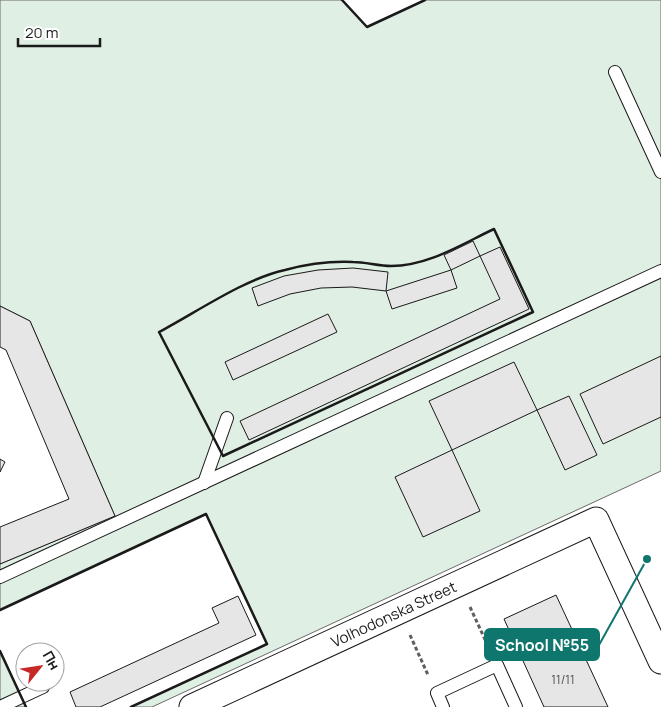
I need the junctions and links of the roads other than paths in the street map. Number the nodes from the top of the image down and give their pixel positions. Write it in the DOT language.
graph roads {
  1 [pos="615,72"];
  2 [pos="661,172"];
  3 [pos="661,270"];
  4 [pos="227,418"];
  5 [pos="204,482"];
  6 [pos="0,577"];
  7 [pos="661,661"];
  8 [pos="32,692"];
  9 [pos="0,707"];
  10 [pos="192,707"];
  11 [pos="443,707"];
  12 [pos="516,707"];
  1 -- 2 [label="lane"];
  3 -- 5 [label="lane"];
  4 -- 5 [label="lane"];
  5 -- 6 [label="lane"];
  7 -- 10 [label="street, Volhodonska Street"];
  8 -- 9 [label="lane"];
  11 -- 12 [label="lane"];
}
